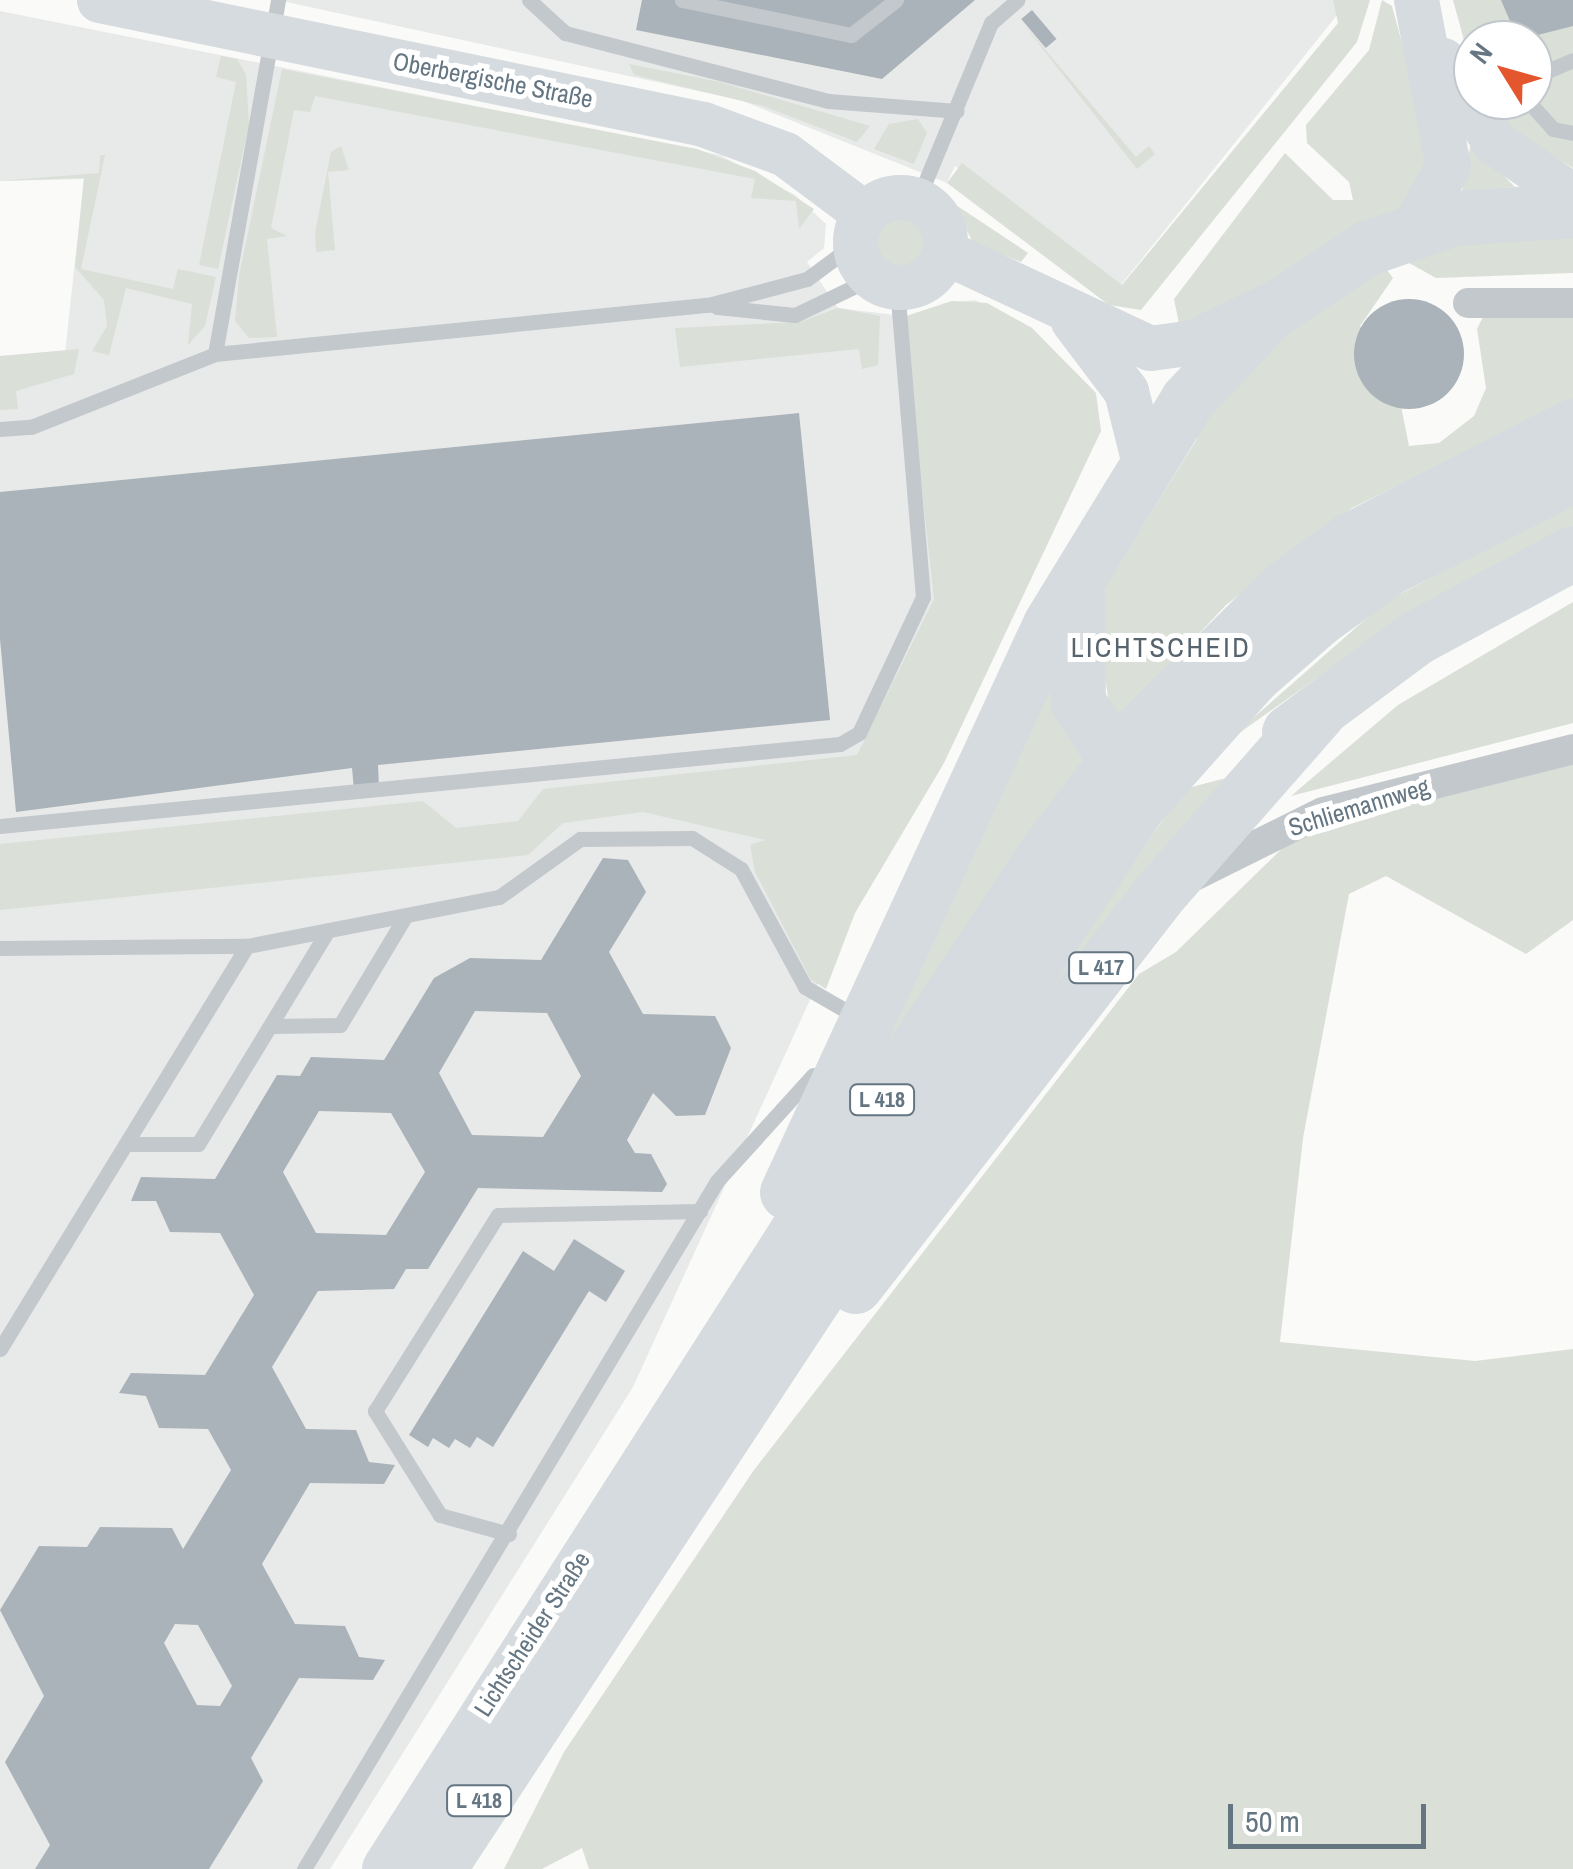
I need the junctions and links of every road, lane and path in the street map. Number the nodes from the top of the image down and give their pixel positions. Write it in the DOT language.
graph roads {
  1 [pos="99,0"];
  2 [pos="530,0"];
  3 [pos="682,0"];
  4 [pos="896,0"];
  5 [pos="1017,0"];
  6 [pos="1416,0"];
  7 [pos="274,19"];
  8 [pos="1431,42"];
  9 [pos="956,111"];
  10 [pos="1545,120"];
  11 [pos="1573,134"];
  12 [pos="1573,196"];
  13 [pos="918,199"];
  14 [pos="1573,210"];
  15 [pos="1390,238"];
  16 [pos="945,252"];
  17 [pos="871,256"];
  18 [pos="1287,298"];
  19 [pos="1573,303"];
  20 [pos="1468,304"];
  21 [pos="708,306"];
  22 [pos="1068,314"];
  23 [pos="214,354"];
  24 [pos="1573,426"];
  25 [pos="0,430"];
  26 [pos="1144,463"];
  27 [pos="1573,474"];
  28 [pos="1573,553"];
  29 [pos="1079,585"];
  30 [pos="1318,713"];
  31 [pos="1573,749"];
  32 [pos="1121,790"];
  33 [pos="0,826"];
  34 [pos="1157,896"];
  35 [pos="405,917"];
  36 [pos="328,930"];
  37 [pos="247,946"];
  38 [pos="0,948"];
  39 [pos="890,962"];
  40 [pos="272,1026"];
  41 [pos="822,1054"];
  42 [pos="129,1144"];
  43 [pos="700,1211"];
  44 [pos="0,1349"];
  45 [pos="774,1349"];
  46 [pos="668,1427"];
  47 [pos="510,1534"];
  48 [pos="410,1860"];
  49 [pos="304,1869"];
  1 -- 7 [label="street, Oberbergische Straße"];
  2 -- 9 [label="lane"];
  3 -- 4 [label="lane"];
  5 -- 9 [label="lane"];
  6 -- 8 [label="street"];
  7 -- 17 [label="street, Oberbergische Straße"];
  7 -- 23 [label="lane"];
  8 -- 12 [label="street"];
  8 -- 15 [label="street"];
  9 -- 13 [label="lane"];
  10 -- 11 [label="lane"];
  13 -- 16 [label="street"];
  13 -- 17 [label="street"];
  14 -- 15 [label="highway, L 417"];
  15 -- 18 [label="highway, L 417"];
  16 -- 17 [label="street"];
  16 -- 22 [label="street"];
  17 -- 21 [label="lane"];
  17 -- 21 [label="lane"];
  17 -- 33 [label="lane"];
  18 -- 22 [label="street"];
  18 -- 26 [label="highway, L 417"];
  19 -- 20 [label="street"];
  21 -- 23 [label="lane"];
  22 -- 26 [label="street"];
  23 -- 25 [label="lane"];
  24 -- 32 [label="highway, L 418"];
  26 -- 29 [label="highway, L 417"];
  27 -- 32 [label="highway, L 418"];
  28 -- 30 [label="highway, L 417"];
  29 -- 30 [label="highway, L 417"];
  29 -- 39 [label="highway, L 417"];
  30 -- 34 [label="highway, L 417"];
  31 -- 34 [label="street, Schliemannweg"];
  32 -- 45 [label="highway, L 418"];
  32 -- 46 [label="highway, L 418"];
  34 -- 45 [label="highway, L 417"];
  35 -- 36 [label="lane"];
  35 -- 39 [label="lane"];
  35 -- 40 [label="lane"];
  36 -- 37 [label="lane"];
  36 -- 40 [label="lane"];
  37 -- 38 [label="lane"];
  37 -- 42 [label="lane"];
  39 -- 46 [label="highway, L 417"];
  40 -- 42 [label="lane"];
  41 -- 43 [label="lane"];
  42 -- 44 [label="lane"];
  43 -- 47 [label="lane"];
  43 -- 47 [label="lane"];
  45 -- 48 [label="highway, Lichtscheider Straße / L 418"];
  46 -- 48 [label="highway, Lichtscheider Straße / L 418"];
  47 -- 49 [label="lane"];
}
